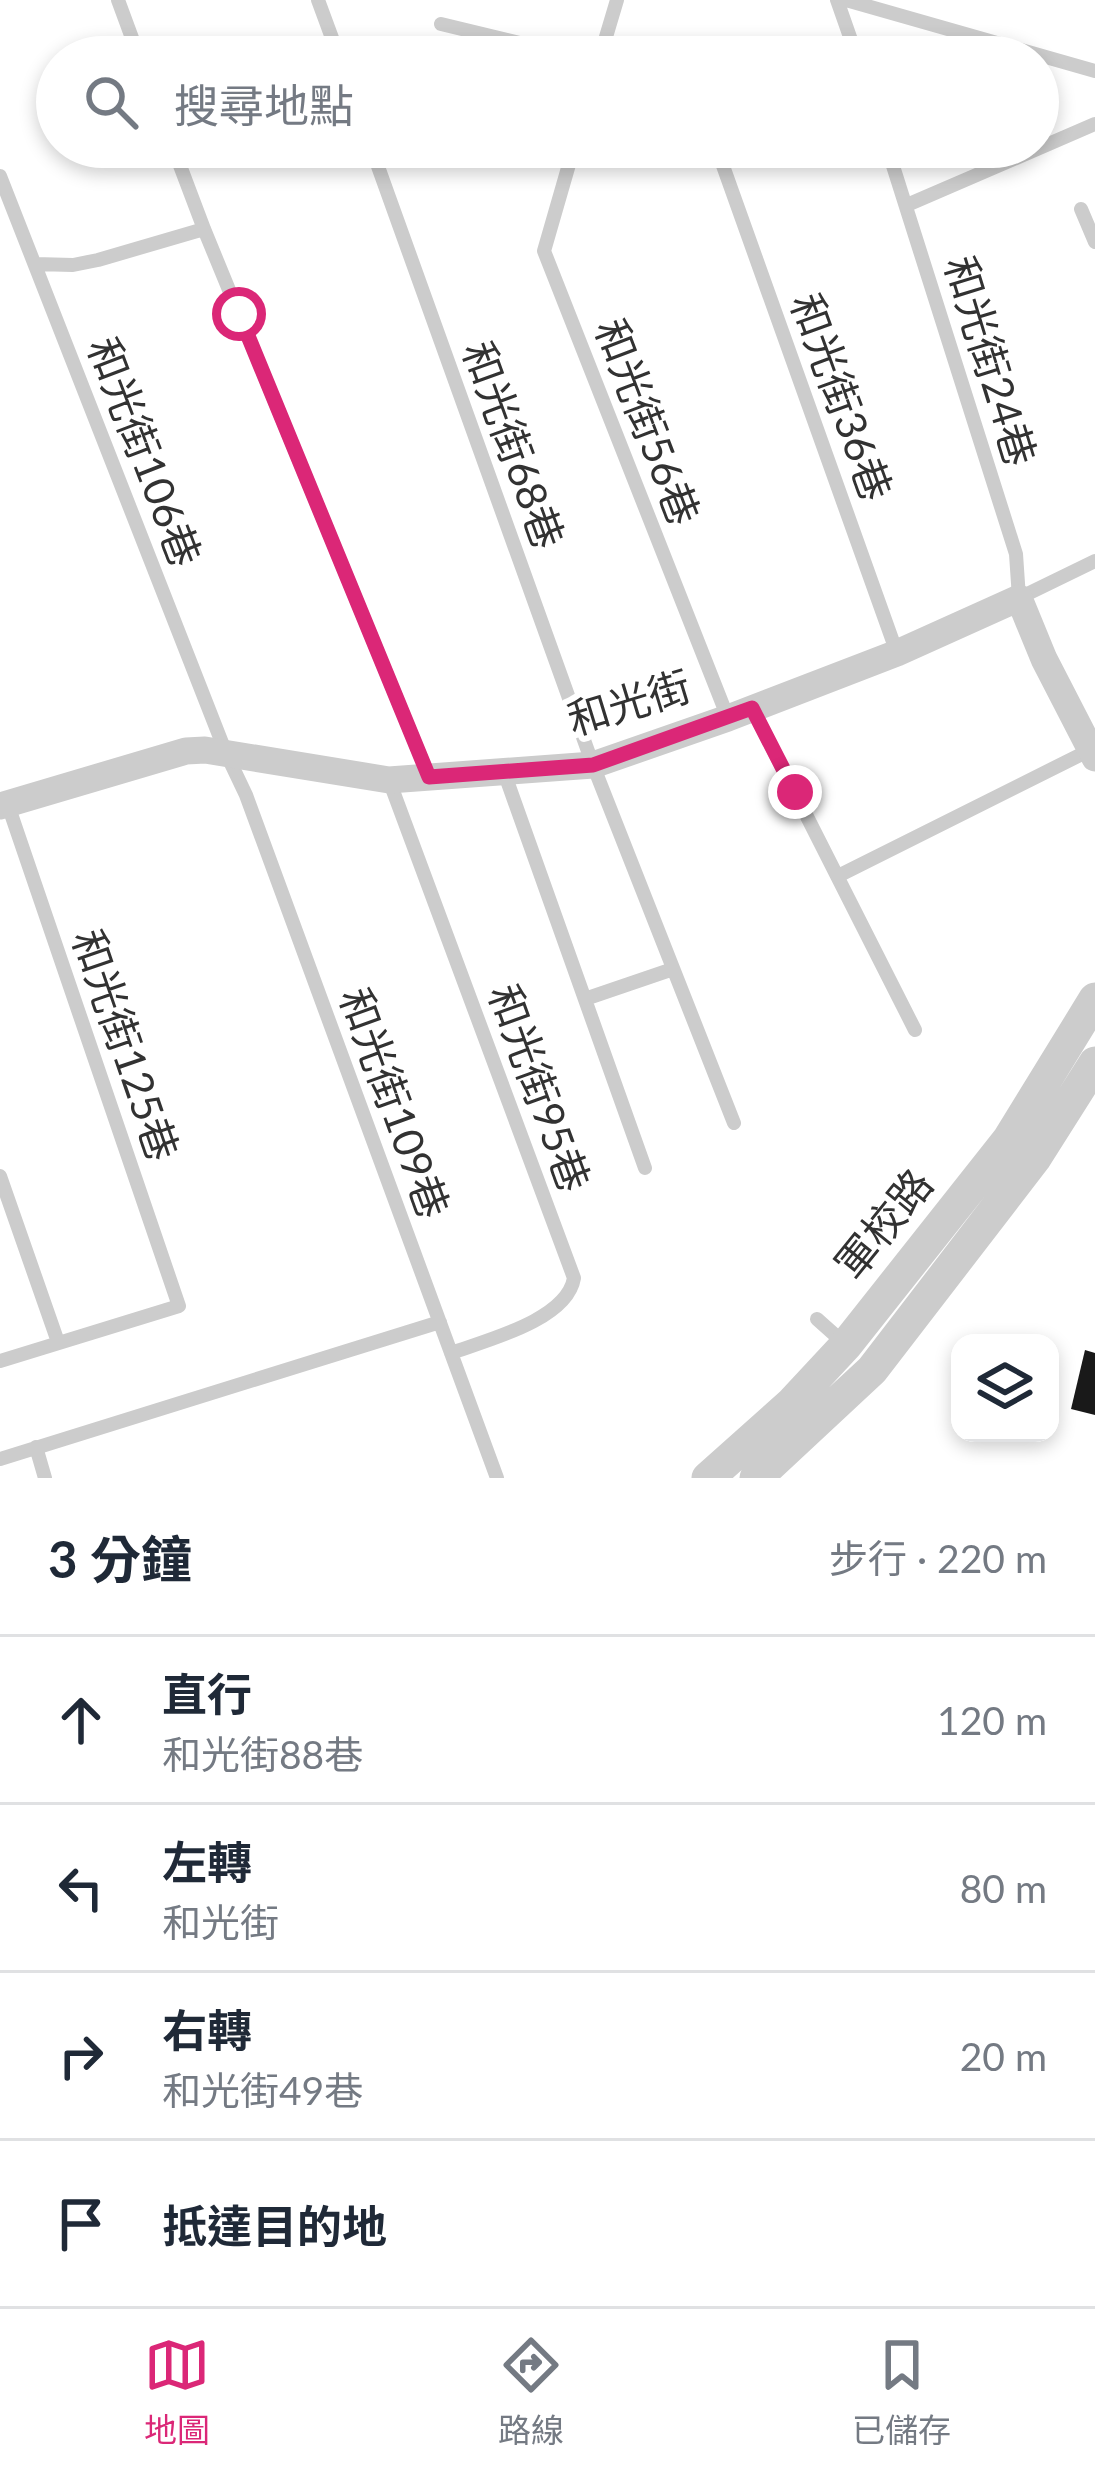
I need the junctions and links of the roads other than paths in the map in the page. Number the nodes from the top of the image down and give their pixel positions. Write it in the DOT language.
graph roads {
  1 [pos="118,0"];
  2 [pos="318,0"];
  3 [pos="617,0"];
  4 [pos="842,0"];
  5 [pos="440,24"];
  6 [pos="131,36"];
  7 [pos="331,36"];
  8 [pos="490,36"];
  9 [pos="606,36"];
  10 [pos="851,36"];
  11 [pos="970,36"];
  12 [pos="1059,61"];
  13 [pos="1095,71"];
  14 [pos="1095,124"];
  15 [pos="1059,140"];
  16 [pos="181,168"];
  17 [pos="379,168"];
  18 [pos="568,168"];
  19 [pos="723,168"];
  20 [pos="894,168"];
  21 [pos="993,168"];
  22 [pos="0,176"];
  23 [pos="907,205"];
  24 [pos="1081,209"];
  25 [pos="204,230"];
  26 [pos="1095,242"];
  27 [pos="35,264"];
  28 [pos="1095,561"];
  29 [pos="1018,598"];
  30 [pos="897,653"];
  31 [pos="740,713"];
  32 [pos="226,753"];
  33 [pos="1093,754"];
  34 [pos="593,765"];
  35 [pos="504,772"];
  36 [pos="429,777"];
  37 [pos="389,780"];
  38 [pos="4,806"];
  39 [pos="838,876"];
  40 [pos="673,968"];
  41 [pos="585,999"];
  42 [pos="1095,999"];
  43 [pos="915,1030"];
  44 [pos="1095,1063"];
  45 [pos="734,1123"];
  46 [pos="645,1168"];
  47 [pos="0,1176"];
  48 [pos="818,1319"];
  49 [pos="440,1322"];
  50 [pos="58,1342"];
  51 [pos="846,1345"];
  52 [pos="451,1353"];
  53 [pos="0,1360"];
  54 [pos="872,1370"];
  55 [pos="36,1447"];
  56 [pos="0,1459"];
  57 [pos="45,1478"];
  58 [pos="497,1478"];
  59 [pos="708,1478"];
  60 [pos="756,1478"];
  1 -- 6 [label="lane"];
  2 -- 7 [label="lane"];
  3 -- 9 [label="lane"];
  4 -- 10 [label="lane"];
  4 -- 11 [label="lane"];
  5 -- 8 [label="lane"];
  12 -- 13 [label="lane"];
  14 -- 15 [label="lane"];
  16 -- 25 [label="lane"];
  17 -- 34 [label="lane, 和光街68巷"];
  18 -- 31 [label="lane, 和光街56巷"];
  19 -- 30 [label="lane, 和光街36巷"];
  20 -- 23 [label="lane, 和光街24巷"];
  21 -- 23 [label="lane"];
  22 -- 27 [label="lane, 和光街106巷"];
  23 -- 29 [label="lane, 和光街24巷"];
  24 -- 26 [label="lane"];
  25 -- 27 [label="lane"];
  25 -- 36 [label="lane"];
  27 -- 32 [label="lane, 和光街106巷"];
  28 -- 29 [label="lane"];
  29 -- 30 [label="street, 和光街"];
  29 -- 33 [label="street"];
  30 -- 31 [label="street, 和光街"];
  31 -- 34 [label="street, 和光街"];
  31 -- 39 [label="lane, 和光街56巷"];
  32 -- 37 [label="street, 和光街"];
  32 -- 38 [label="street, 和光街"];
  32 -- 49 [label="lane, 和光街109巷"];
  33 -- 39 [label="lane"];
  34 -- 35 [label="street, 和光街"];
  34 -- 40 [label="lane, 和光街68巷"];
  35 -- 36 [label="street, 和光街"];
  35 -- 41 [label="lane"];
  36 -- 37 [label="street, 和光街"];
  37 -- 52 [label="lane, 和光街95巷"];
  38 -- 50 [label="lane, 和光街125巷"];
  39 -- 43 [label="lane, 和光街56巷"];
  40 -- 41 [label="lane"];
  40 -- 45 [label="lane, 和光街68巷"];
  41 -- 46 [label="lane"];
  42 -- 51 [label="street, 軍校路"];
  44 -- 54 [label="street, 軍校路"];
  47 -- 50 [label="lane"];
  48 -- 51 [label="lane"];
  49 -- 52 [label="lane, 和光街109巷"];
  49 -- 55 [label="lane"];
  50 -- 53 [label="lane"];
  51 -- 54 [label="lane"];
  51 -- 59 [label="street, 軍校路"];
  52 -- 58 [label="lane, 和光街109巷"];
  54 -- 60 [label="street, 軍校路"];
  55 -- 56 [label="lane"];
  55 -- 57 [label="lane"];
}
